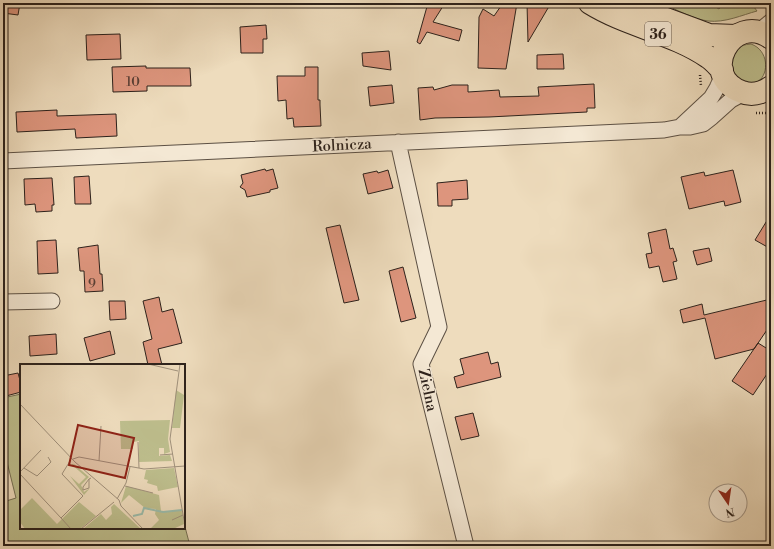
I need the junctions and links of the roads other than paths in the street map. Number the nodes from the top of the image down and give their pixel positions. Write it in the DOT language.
graph roads {
  1 [pos="590,3"];
  2 [pos="623,3"];
  3 [pos="771,17"];
  4 [pos="753,35"];
  5 [pos="722,72"];
  6 [pos="759,98"];
  7 [pos="680,127"];
  8 [pos="398,142"];
  9 [pos="3,161"];
  10 [pos="52,301"];
  11 [pos="3,302"];
  12 [pos="466,546"];
  1 -- 5 [label="main road, 36"];
  2 -- 4 [label="main road, 36"];
  3 -- 4 [label="lane"];
  4 -- 5 [label="main road"];
  5 -- 6 [label="main road, 36"];
  5 -- 7 [label="street"];
  6 -- 7 [label="street, Rolnicza"];
  7 -- 8 [label="street, Rolnicza"];
  8 -- 9 [label="street, Rolnicza"];
  8 -- 12 [label="street, Zielna"];
  10 -- 11 [label="street"];
}
